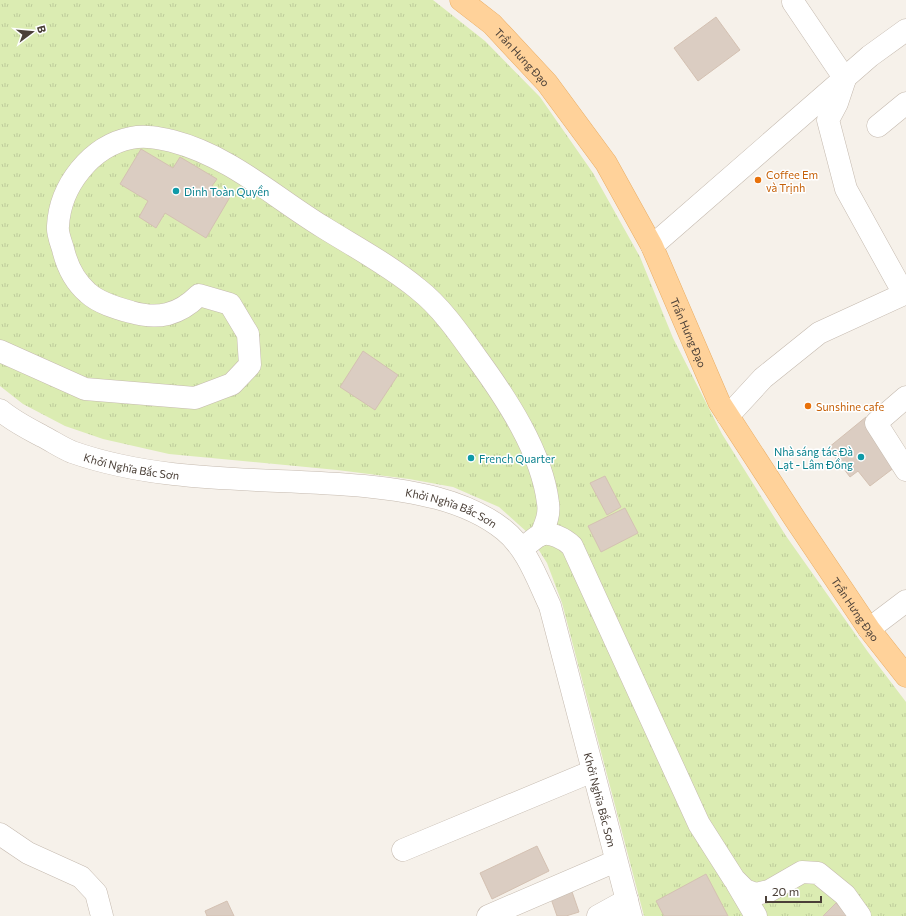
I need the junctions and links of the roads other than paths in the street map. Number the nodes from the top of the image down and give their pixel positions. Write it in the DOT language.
graph roads {
  1 [pos="461,0"];
  2 [pos="793,2"];
  3 [pos="906,30"];
  4 [pos="845,79"];
  5 [pos="906,103"];
  6 [pos="878,126"];
  7 [pos="652,246"];
  8 [pos="0,352"];
  9 [pos="906,397"];
  10 [pos="0,410"];
  11 [pos="728,416"];
  12 [pos="906,470"];
  13 [pos="541,535"];
  14 [pos="520,549"];
  15 [pos="906,601"];
  16 [pos="869,629"];
  17 [pos="906,676"];
  18 [pos="593,771"];
  19 [pos="0,834"];
  20 [pos="404,850"];
  21 [pos="616,861"];
  22 [pos="734,879"];
  23 [pos="629,908"];
  24 [pos="102,916"];
  25 [pos="488,916"];
  26 [pos="598,916"];
  27 [pos="756,916"];
  28 [pos="860,916"];
  1 -- 7 [label="main road, Trần Hưng Đạo"];
  2 -- 4 [label="street"];
  3 -- 4 [label="street"];
  4 -- 7 [label="street"];
  4 -- 11 [label="street"];
  5 -- 6 [label="street"];
  7 -- 11 [label="main road, Trần Hưng Đạo"];
  8 -- 13 [label="street"];
  9 -- 12 [label="street"];
  10 -- 14 [label="street, Khởi Nghĩa Bắc Sơn"];
  11 -- 16 [label="main road, Trần Hưng Đạo"];
  13 -- 14 [label="street"];
  13 -- 22 [label="street"];
  14 -- 18 [label="street, Khởi Nghĩa Bắc Sơn"];
  15 -- 16 [label="street"];
  16 -- 17 [label="main road, Trần Hưng Đạo"];
  18 -- 20 [label="street"];
  18 -- 21 [label="street, Khởi Nghĩa Bắc Sơn"];
  19 -- 24 [label="street"];
  21 -- 23 [label="street, Khởi Nghĩa Bắc Sơn"];
  21 -- 25 [label="street"];
  22 -- 27 [label="street"];
  22 -- 28 [label="street"];
  23 -- 26 [label="street"];
}
